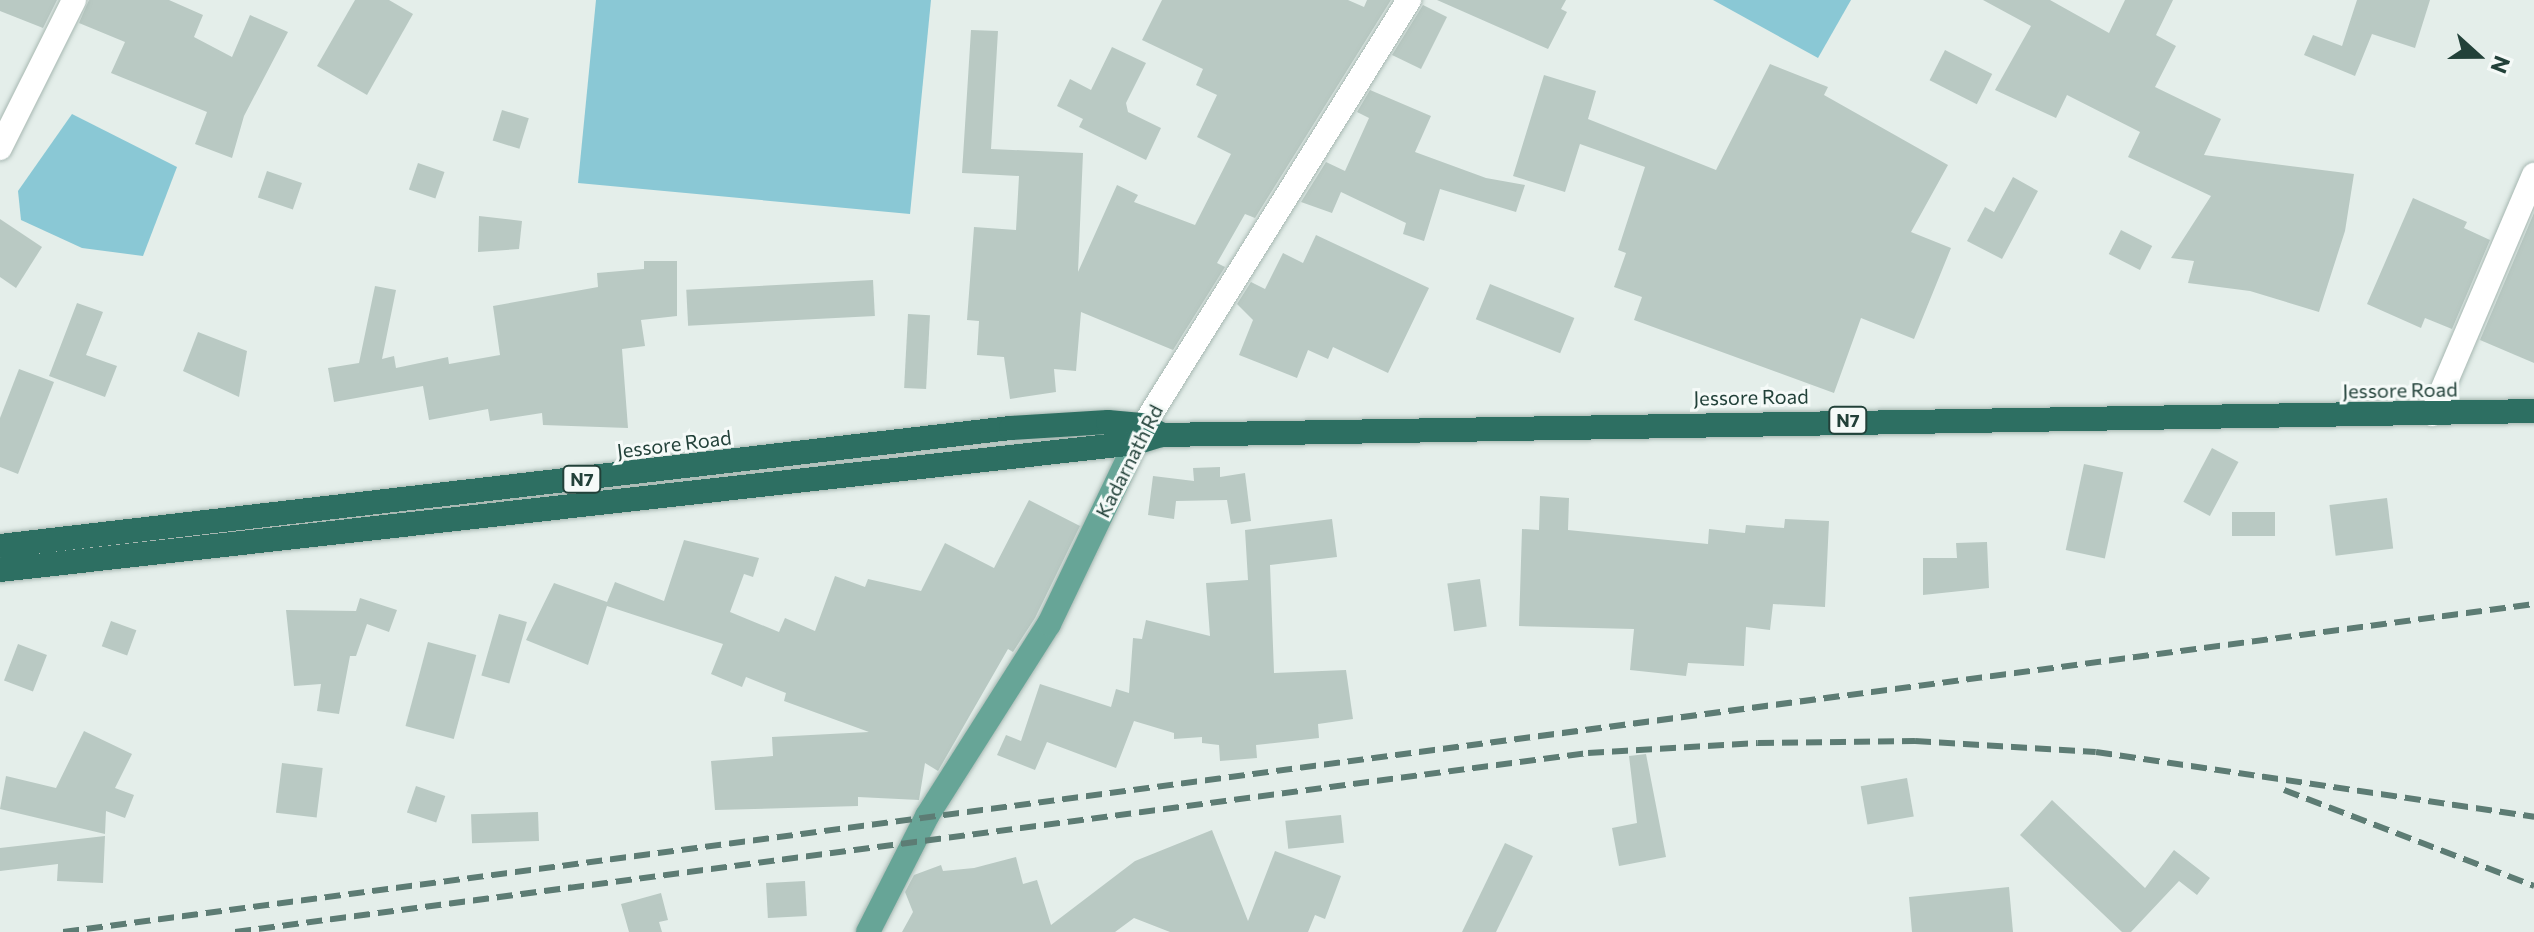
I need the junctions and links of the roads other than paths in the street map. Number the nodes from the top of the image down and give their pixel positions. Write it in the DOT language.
graph roads {
  1 [pos="74,0"];
  2 [pos="1409,0"];
  3 [pos="0,148"];
  4 [pos="2534,175"];
  5 [pos="2534,411"];
  6 [pos="2432,414"];
  7 [pos="1147,434"];
  8 [pos="0,546"];
  9 [pos="0,570"];
  10 [pos="868,932"];
  1 -- 3 [label="street"];
  2 -- 7 [label="street, Kadarnath Rd"];
  4 -- 6 [label="street"];
  5 -- 6 [label="highway, Jessore Road / N7"];
  6 -- 7 [label="highway, Jessore Road / N7"];
  7 -- 8 [label="highway, Jessore Road / N7"];
  7 -- 9 [label="highway, Jessore Road / N7"];
  7 -- 10 [label="main road, Kadarnath Rd"];
}
